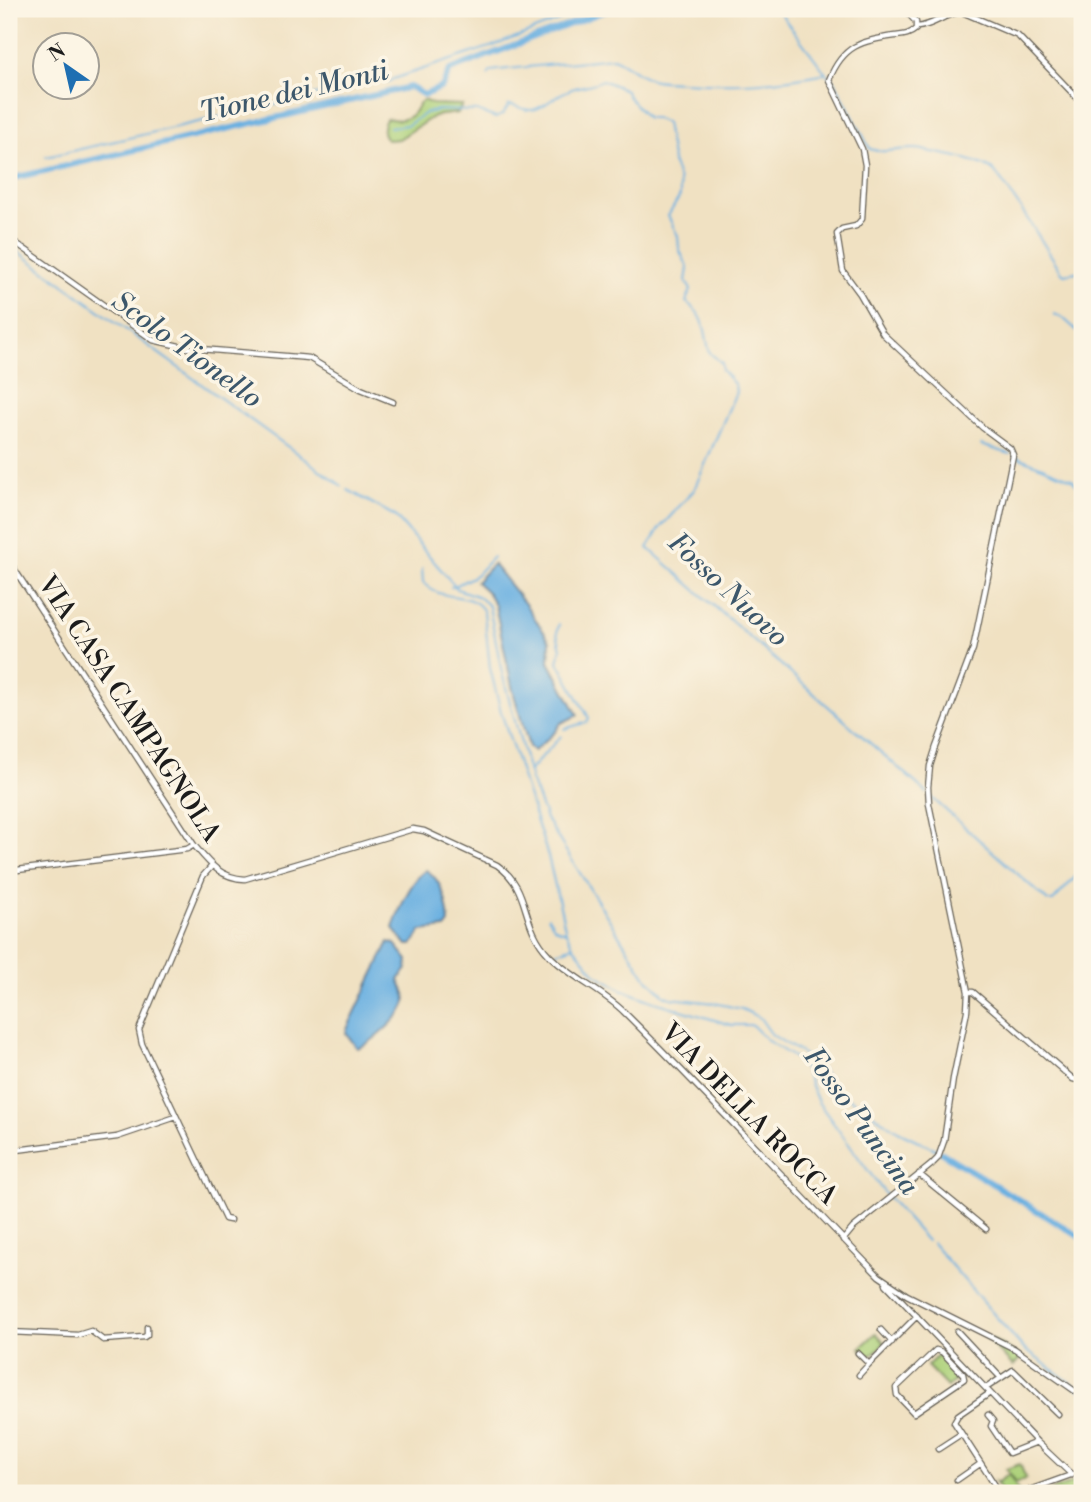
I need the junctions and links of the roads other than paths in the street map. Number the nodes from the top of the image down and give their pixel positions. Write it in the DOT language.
graph roads {
  1 [pos="904,9"];
  2 [pos="956,11"];
  3 [pos="917,26"];
  4 [pos="1082,103"];
  5 [pos="9,238"];
  6 [pos="393,402"];
  7 [pos="9,561"];
  8 [pos="424,831"];
  9 [pos="194,845"];
  10 [pos="211,867"];
  11 [pos="9,871"];
  12 [pos="968,992"];
  13 [pos="1082,1081"];
  14 [pos="176,1116"];
  15 [pos="9,1151"];
  16 [pos="919,1174"];
  17 [pos="230,1220"];
  18 [pos="986,1229"];
  19 [pos="843,1240"];
  20 [pos="884,1280"];
  21 [pos="909,1295"];
  22 [pos="923,1302"];
  23 [pos="907,1306"];
  24 [pos="918,1317"];
  25 [pos="147,1327"];
  26 [pos="881,1330"];
  27 [pos="957,1331"];
  28 [pos="9,1332"];
  29 [pos="892,1342"];
  30 [pos="858,1353"];
  31 [pos="954,1359"];
  32 [pos="869,1364"];
  33 [pos="859,1375"];
  34 [pos="1001,1377"];
  35 [pos="988,1390"];
  36 [pos="1082,1396"];
  37 [pos="1058,1414"];
  38 [pos="988,1415"];
  39 [pos="961,1434"];
  40 [pos="1037,1442"];
  41 [pos="938,1449"];
  42 [pos="980,1464"];
  43 [pos="1062,1466"];
  44 [pos="1082,1471"];
  45 [pos="1072,1475"];
  46 [pos="1065,1478"];
  47 [pos="957,1480"];
  48 [pos="1000,1493"];
  49 [pos="1021,1493"];
  1 -- 3 [label="street"];
  2 -- 3 [label="street"];
  2 -- 4 [label="street"];
  3 -- 12 [label="street"];
  5 -- 6 [label="street"];
  7 -- 9 [label="street, VIA CASA CAMPAGNOLA"];
  8 -- 10 [label="street, VIA CASA CAMPAGNOLA"];
  8 -- 19 [label="street, VIA DELLA ROCCA"];
  9 -- 10 [label="street, VIA CASA CAMPAGNOLA"];
  9 -- 11 [label="street"];
  10 -- 14 [label="street"];
  12 -- 13 [label="street"];
  12 -- 16 [label="street"];
  14 -- 15 [label="street"];
  14 -- 17 [label="street"];
  16 -- 18 [label="street"];
  16 -- 19 [label="street"];
  19 -- 20 [label="street, VIA DELLA ROCCA"];
  20 -- 21 [label="street, VIA DELLA ROCCA"];
  20 -- 23 [label="street"];
  21 -- 22 [label="street, VIA DELLA ROCCA"];
  21 -- 23 [label="street"];
  21 -- 24 [label="street"];
  22 -- 24 [label="street"];
  22 -- 36 [label="street, VIA DELLA ROCCA"];
  23 -- 24 [label="street"];
  24 -- 29 [label="street"];
  24 -- 31 [label="street"];
  25 -- 28 [label="street"];
  26 -- 29 [label="street"];
  27 -- 34 [label="street"];
  29 -- 32 [label="street"];
  30 -- 32 [label="street"];
  31 -- 31 [label="street"];
  31 -- 35 [label="street"];
  32 -- 33 [label="street"];
  34 -- 35 [label="street"];
  34 -- 37 [label="street"];
  35 -- 39 [label="street"];
  35 -- 40 [label="street"];
  38 -- 40 [label="street"];
  39 -- 41 [label="street"];
  39 -- 42 [label="street"];
  40 -- 43 [label="street"];
  42 -- 47 [label="street"];
  42 -- 48 [label="street"];
  43 -- 45 [label="street"];
  43 -- 46 [label="street"];
  44 -- 45 [label="street"];
  45 -- 46 [label="street"];
  46 -- 49 [label="street"];
}
